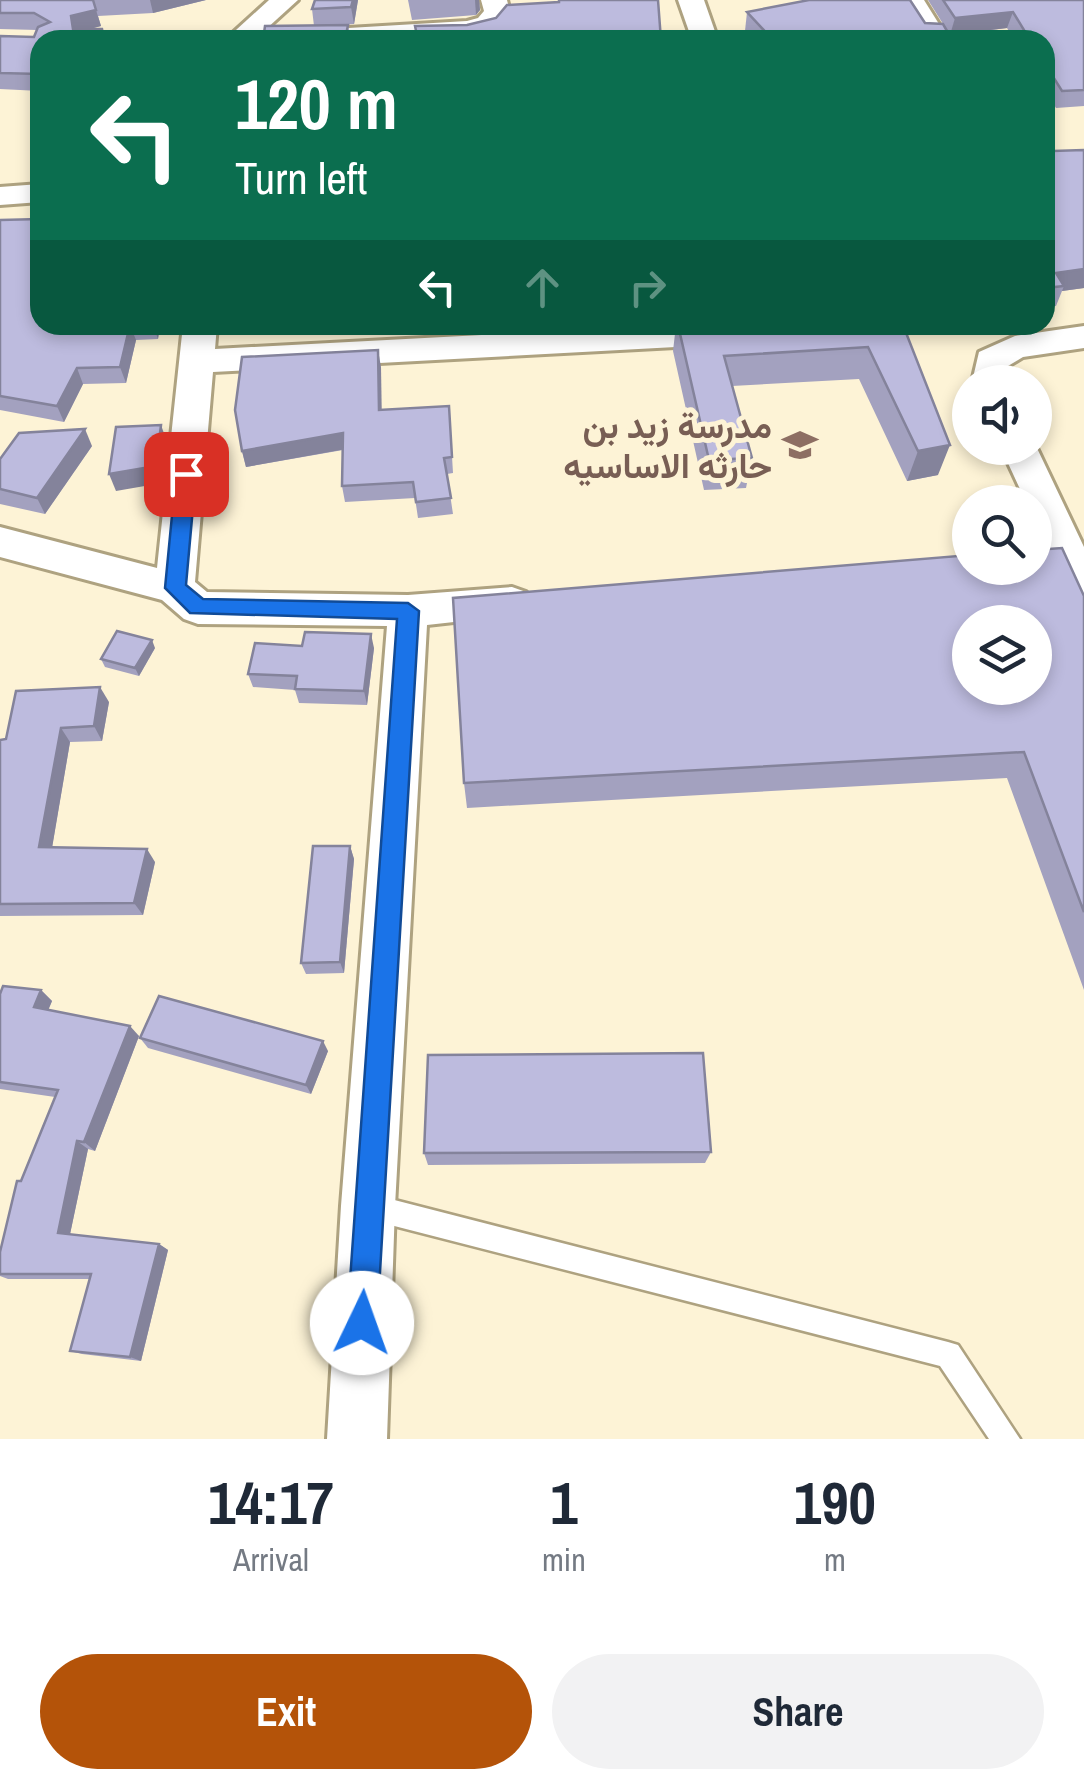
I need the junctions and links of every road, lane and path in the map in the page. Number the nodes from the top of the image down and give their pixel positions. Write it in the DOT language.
graph roads {
  1 [pos="285,0"];
  2 [pos="494,0"];
  3 [pos="691,0"];
  4 [pos="911,0"];
  5 [pos="250,30"];
  6 [pos="450,30"];
  7 [pos="702,30"];
  8 [pos="930,30"];
  9 [pos="30,194"];
  10 [pos="0,196"];
  11 [pos="549,335"];
  12 [pos="1084,337"];
  13 [pos="198,343"];
  14 [pos="991,365"];
  15 [pos="1025,465"];
  16 [pos="0,542"];
  17 [pos="1069,567"];
  18 [pos="176,588"];
  19 [pos="544,600"];
  20 [pos="408,611"];
  21 [pos="368,1206"];
  22 [pos="357,1439"];
  23 [pos="1006,1439"];
  1 -- 5 [label="street"];
  2 -- 6 [label="street"];
  3 -- 7 [label="street"];
  4 -- 8 [label="street"];
  9 -- 10 [label="street"];
  11 -- 13 [label="street"];
  12 -- 14 [label="street"];
  13 -- 18 [label="street"];
  15 -- 17 [label="street"];
  16 -- 18 [label="street"];
  18 -- 20 [label="street"];
  19 -- 20 [label="street"];
  20 -- 21 [label="street"];
  21 -- 22 [label="street"];
  21 -- 23 [label="lane"];
}
